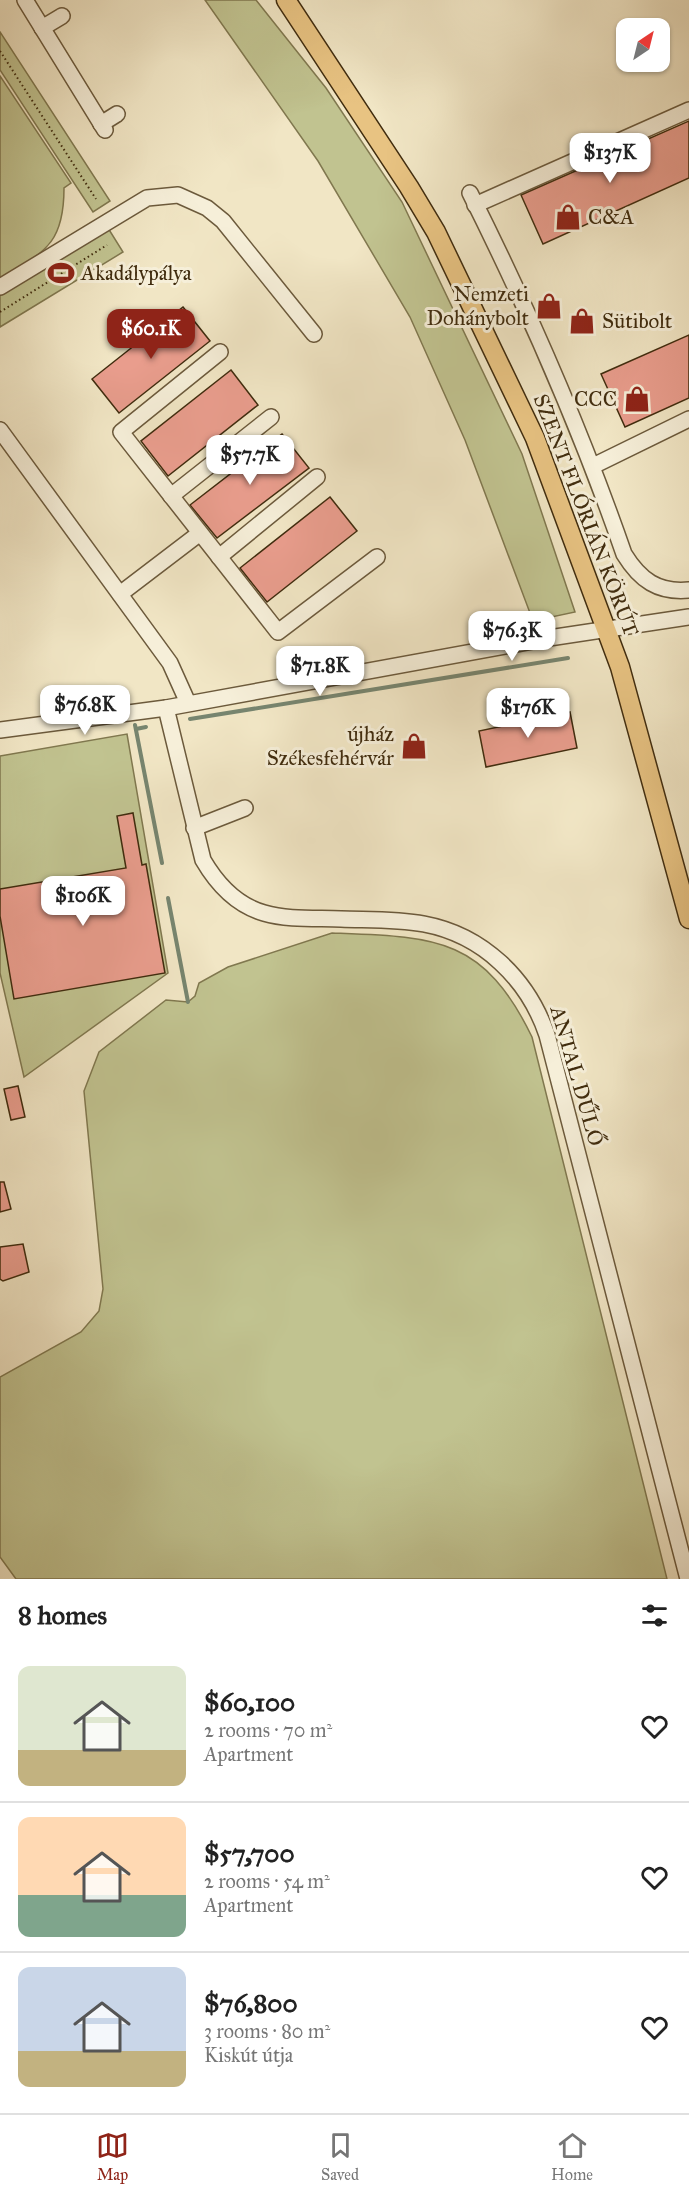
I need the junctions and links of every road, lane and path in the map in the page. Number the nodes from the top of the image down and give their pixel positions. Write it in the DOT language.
graph roads {
  1 [pos="25,0"];
  2 [pos="286,0"];
  3 [pos="62,16"];
  4 [pos="42,28"];
  5 [pos="0,51"];
  6 [pos="689,110"];
  7 [pos="117,114"];
  8 [pos="96,199"];
  9 [pos="107,245"];
  10 [pos="0,287"];
  11 [pos="0,312"];
  12 [pos="314,334"];
  13 [pos="220,352"];
  14 [pos="271,417"];
  15 [pos="689,419"];
  16 [pos="0,430"];
  17 [pos="593,466"];
  18 [pos="317,477"];
  19 [pos="171,496"];
  20 [pos="200,533"];
  21 [pos="219,556"];
  22 [pos="377,557"];
  23 [pos="689,590"];
  24 [pos="120,594"];
  25 [pos="689,617"];
  26 [pos="606,630"];
  27 [pos="188,704"];
  28 [pos="166,708"];
  29 [pos="0,730"];
  30 [pos="245,808"];
  31 [pos="194,828"];
  32 [pos="689,919"];
  33 [pos="688,1579"];
  1 -- 4 [label="street"];
  2 -- 26 [label="main road, SZENT FLÓRIÁN KÖRÚT"];
  3 -- 4 [label="street"];
  4 -- 7 [label="street"];
  5 -- 8 [label="path"];
  6 -- 17 [label="street"];
  9 -- 11 [label="path"];
  10 -- 12 [label="street"];
  13 -- 19 [label="street"];
  14 -- 19 [label="street"];
  15 -- 17 [label="street"];
  16 -- 24 [label="street"];
  17 -- 23 [label="street"];
  18 -- 21 [label="street"];
  19 -- 20 [label="street"];
  20 -- 21 [label="street"];
  20 -- 24 [label="street"];
  21 -- 22 [label="street"];
  24 -- 27 [label="street"];
  25 -- 26 [label="street"];
  26 -- 27 [label="street"];
  26 -- 32 [label="main road, SZENT FLÓRIÁN KÖRÚT"];
  27 -- 28 [label="street"];
  28 -- 29 [label="street"];
  28 -- 31 [label="street, ANTAL DŰLŐ"];
  30 -- 31 [label="street"];
  31 -- 33 [label="street, ANTAL DŰLŐ"];
}
